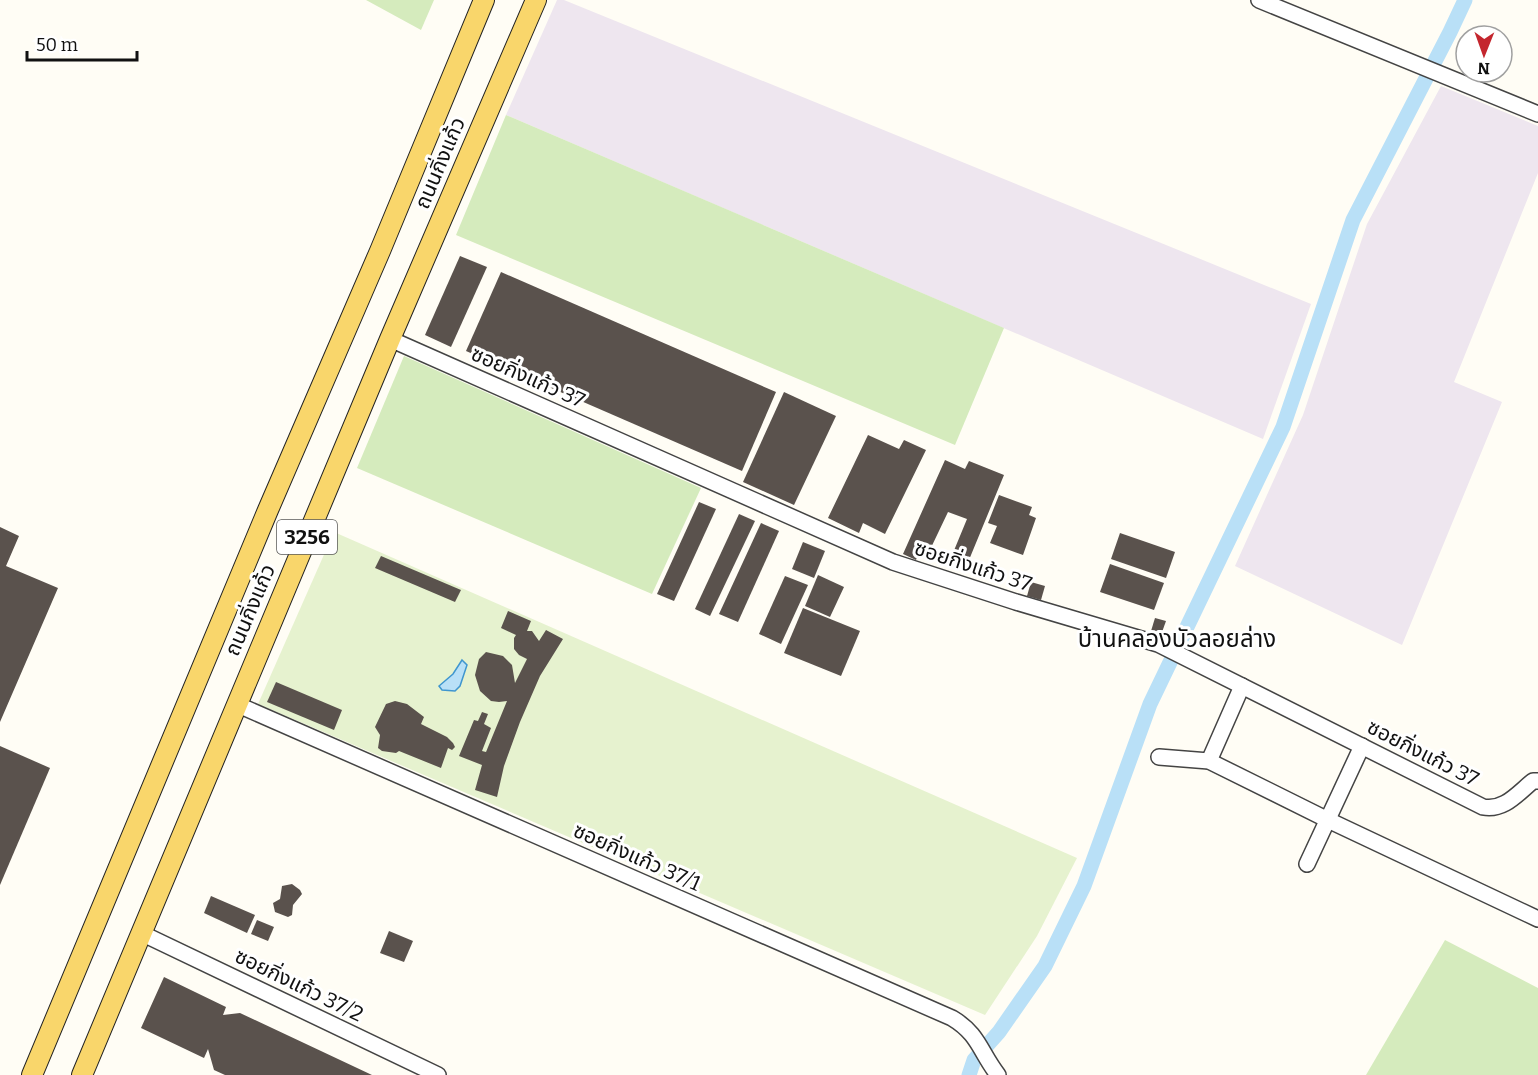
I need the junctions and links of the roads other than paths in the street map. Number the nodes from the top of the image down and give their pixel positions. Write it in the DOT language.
graph roads {
  1 [pos="484,0"];
  2 [pos="536,0"];
  3 [pos="1259,0"];
  4 [pos="1538,114"];
  5 [pos="390,339"];
  6 [pos="1242,686"];
  7 [pos="236,704"];
  8 [pos="1362,746"];
  9 [pos="1159,757"];
  10 [pos="1209,761"];
  11 [pos="1538,781"];
  12 [pos="1328,820"];
  13 [pos="1307,864"];
  14 [pos="1538,919"];
  15 [pos="141,933"];
  16 [pos="32,1075"];
  17 [pos="82,1075"];
  18 [pos="438,1075"];
  19 [pos="999,1075"];
  1 -- 16 [label="main road, ถนนกิ่งแก้ว / 3256"];
  2 -- 5 [label="main road, ถนนกิ่งแก้ว / 3256"];
  3 -- 4 [label="street"];
  5 -- 6 [label="street, ซอยกิ่งแก้ว 37"];
  5 -- 7 [label="main road, ถนนกิ่งแก้ว / 3256"];
  6 -- 8 [label="street, ซอยกิ่งแก้ว 37"];
  6 -- 10 [label="street"];
  7 -- 15 [label="main road, ถนนกิ่งแก้ว / 3256"];
  7 -- 19 [label="street, ซอยกิ่งแก้ว 37/1"];
  8 -- 11 [label="street, ซอยกิ่งแก้ว 37"];
  8 -- 12 [label="street"];
  9 -- 10 [label="street"];
  10 -- 12 [label="street"];
  12 -- 13 [label="street"];
  12 -- 14 [label="street"];
  15 -- 17 [label="main road, ถนนกิ่งแก้ว / 3256"];
  15 -- 18 [label="street, ซอยกิ่งแก้ว 37/2"];
}
